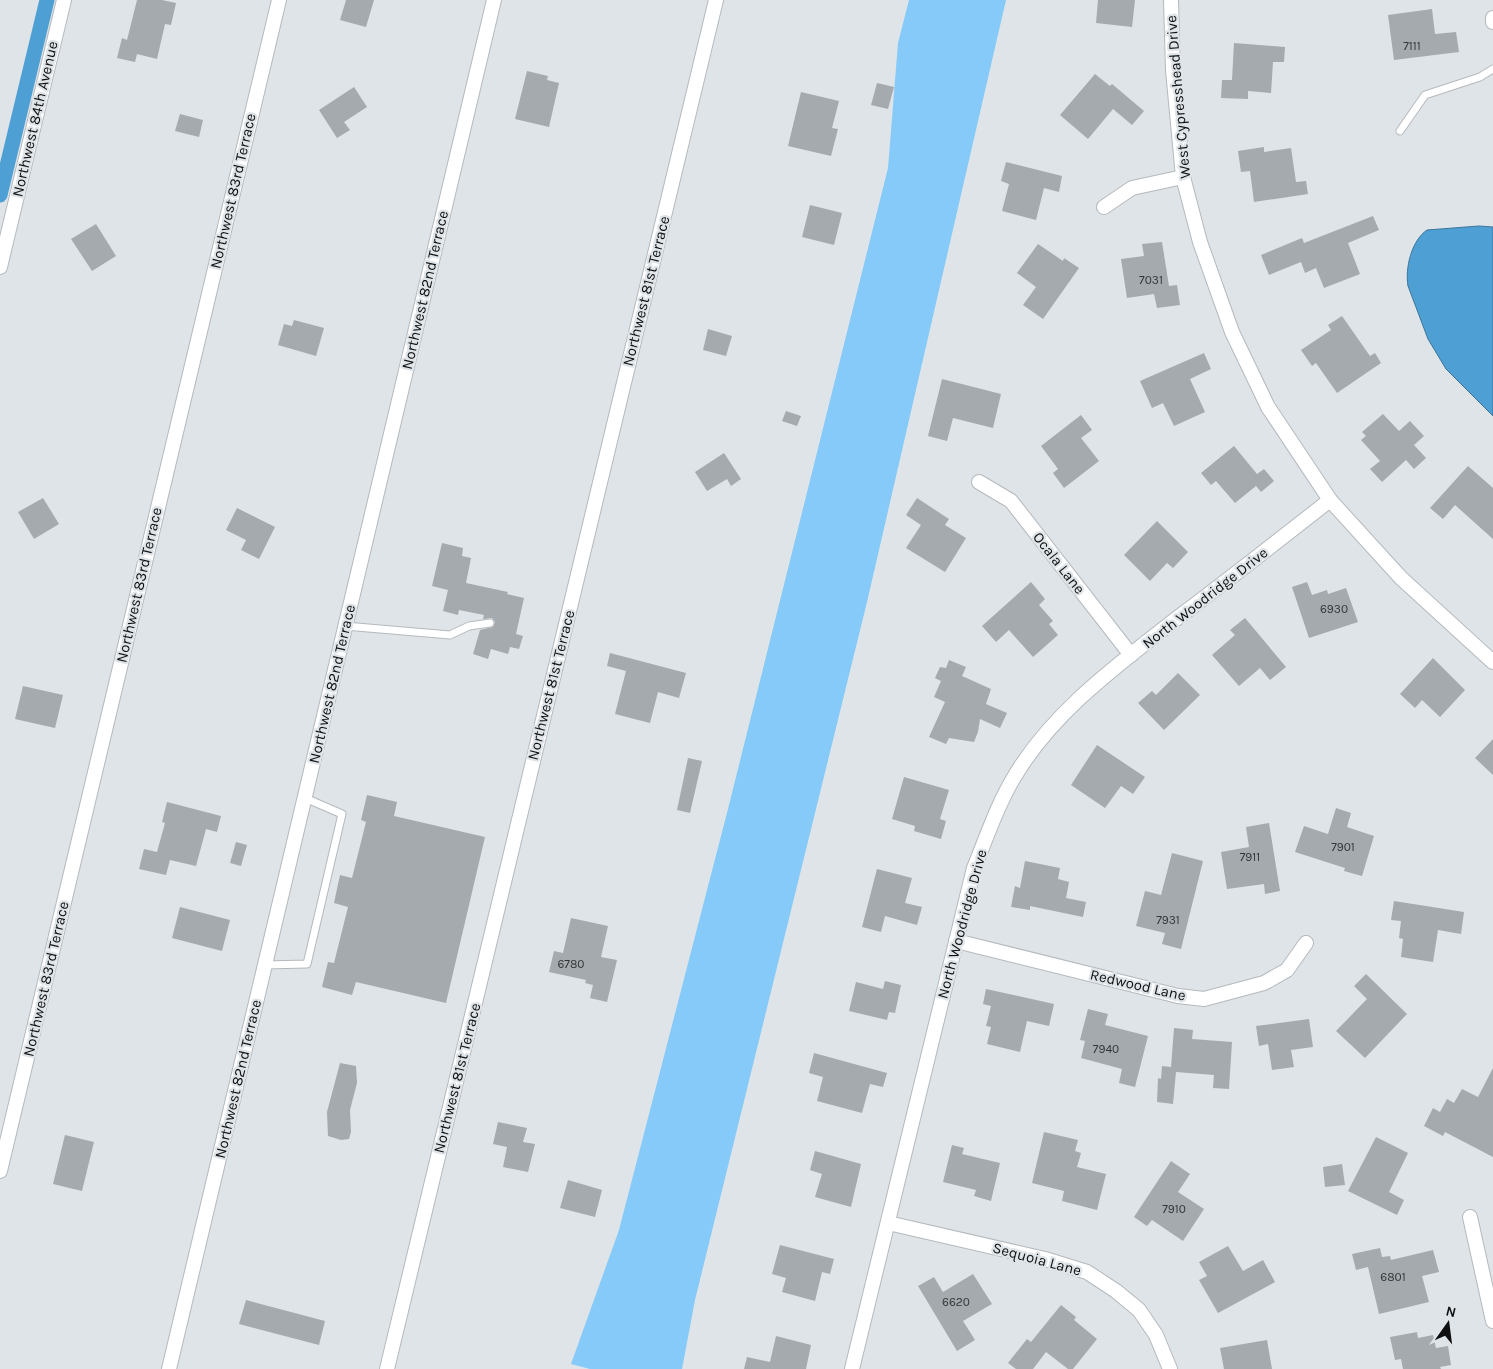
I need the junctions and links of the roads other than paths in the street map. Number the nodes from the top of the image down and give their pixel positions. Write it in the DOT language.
graph roads {
  1 [pos="64,0"];
  2 [pos="279,0"];
  3 [pos="494,0"];
  4 [pos="716,0"];
  5 [pos="1171,0"];
  6 [pos="1493,69"];
  7 [pos="1400,132"];
  8 [pos="1183,177"];
  9 [pos="1104,207"];
  10 [pos="0,268"];
  11 [pos="979,482"];
  12 [pos="1330,500"];
  13 [pos="490,623"];
  14 [pos="346,626"];
  15 [pos="1131,655"];
  16 [pos="1493,662"];
  17 [pos="305,798"];
  18 [pos="956,941"];
  19 [pos="1306,943"];
  20 [pos="265,965"];
  21 [pos="0,1171"];
  22 [pos="1470,1217"];
  23 [pos="888,1223"];
  24 [pos="1493,1321"];
  25 [pos="169,1369"];
  26 [pos="387,1369"];
  27 [pos="852,1369"];
  28 [pos="1170,1369"];
  1 -- 10 [label="street, Northwest 84th Avenue"];
  2 -- 21 [label="street, Northwest 83rd Terrace"];
  3 -- 14 [label="street, Northwest 82nd Terrace"];
  4 -- 26 [label="street, Northwest 81st Terrace"];
  5 -- 8 [label="street, West Cypresshead Drive"];
  6 -- 7 [label="lane"];
  8 -- 9 [label="street"];
  8 -- 12 [label="street, West Cypresshead Drive"];
  11 -- 15 [label="street, Ocala Lane"];
  12 -- 15 [label="street, North Woodridge Drive"];
  12 -- 16 [label="street, West Cypresshead Drive"];
  13 -- 14 [label="lane"];
  14 -- 17 [label="street, Northwest 82nd Terrace"];
  15 -- 18 [label="street, North Woodridge Drive"];
  17 -- 20 [label="street, Northwest 82nd Terrace"];
  17 -- 20 [label="lane"];
  18 -- 19 [label="street, Redwood Lane"];
  18 -- 23 [label="street, North Woodridge Drive"];
  20 -- 25 [label="street, Northwest 82nd Terrace"];
  22 -- 24 [label="street"];
  23 -- 27 [label="street, North Woodridge Drive"];
  23 -- 28 [label="street, Sequoia Lane"];
}
